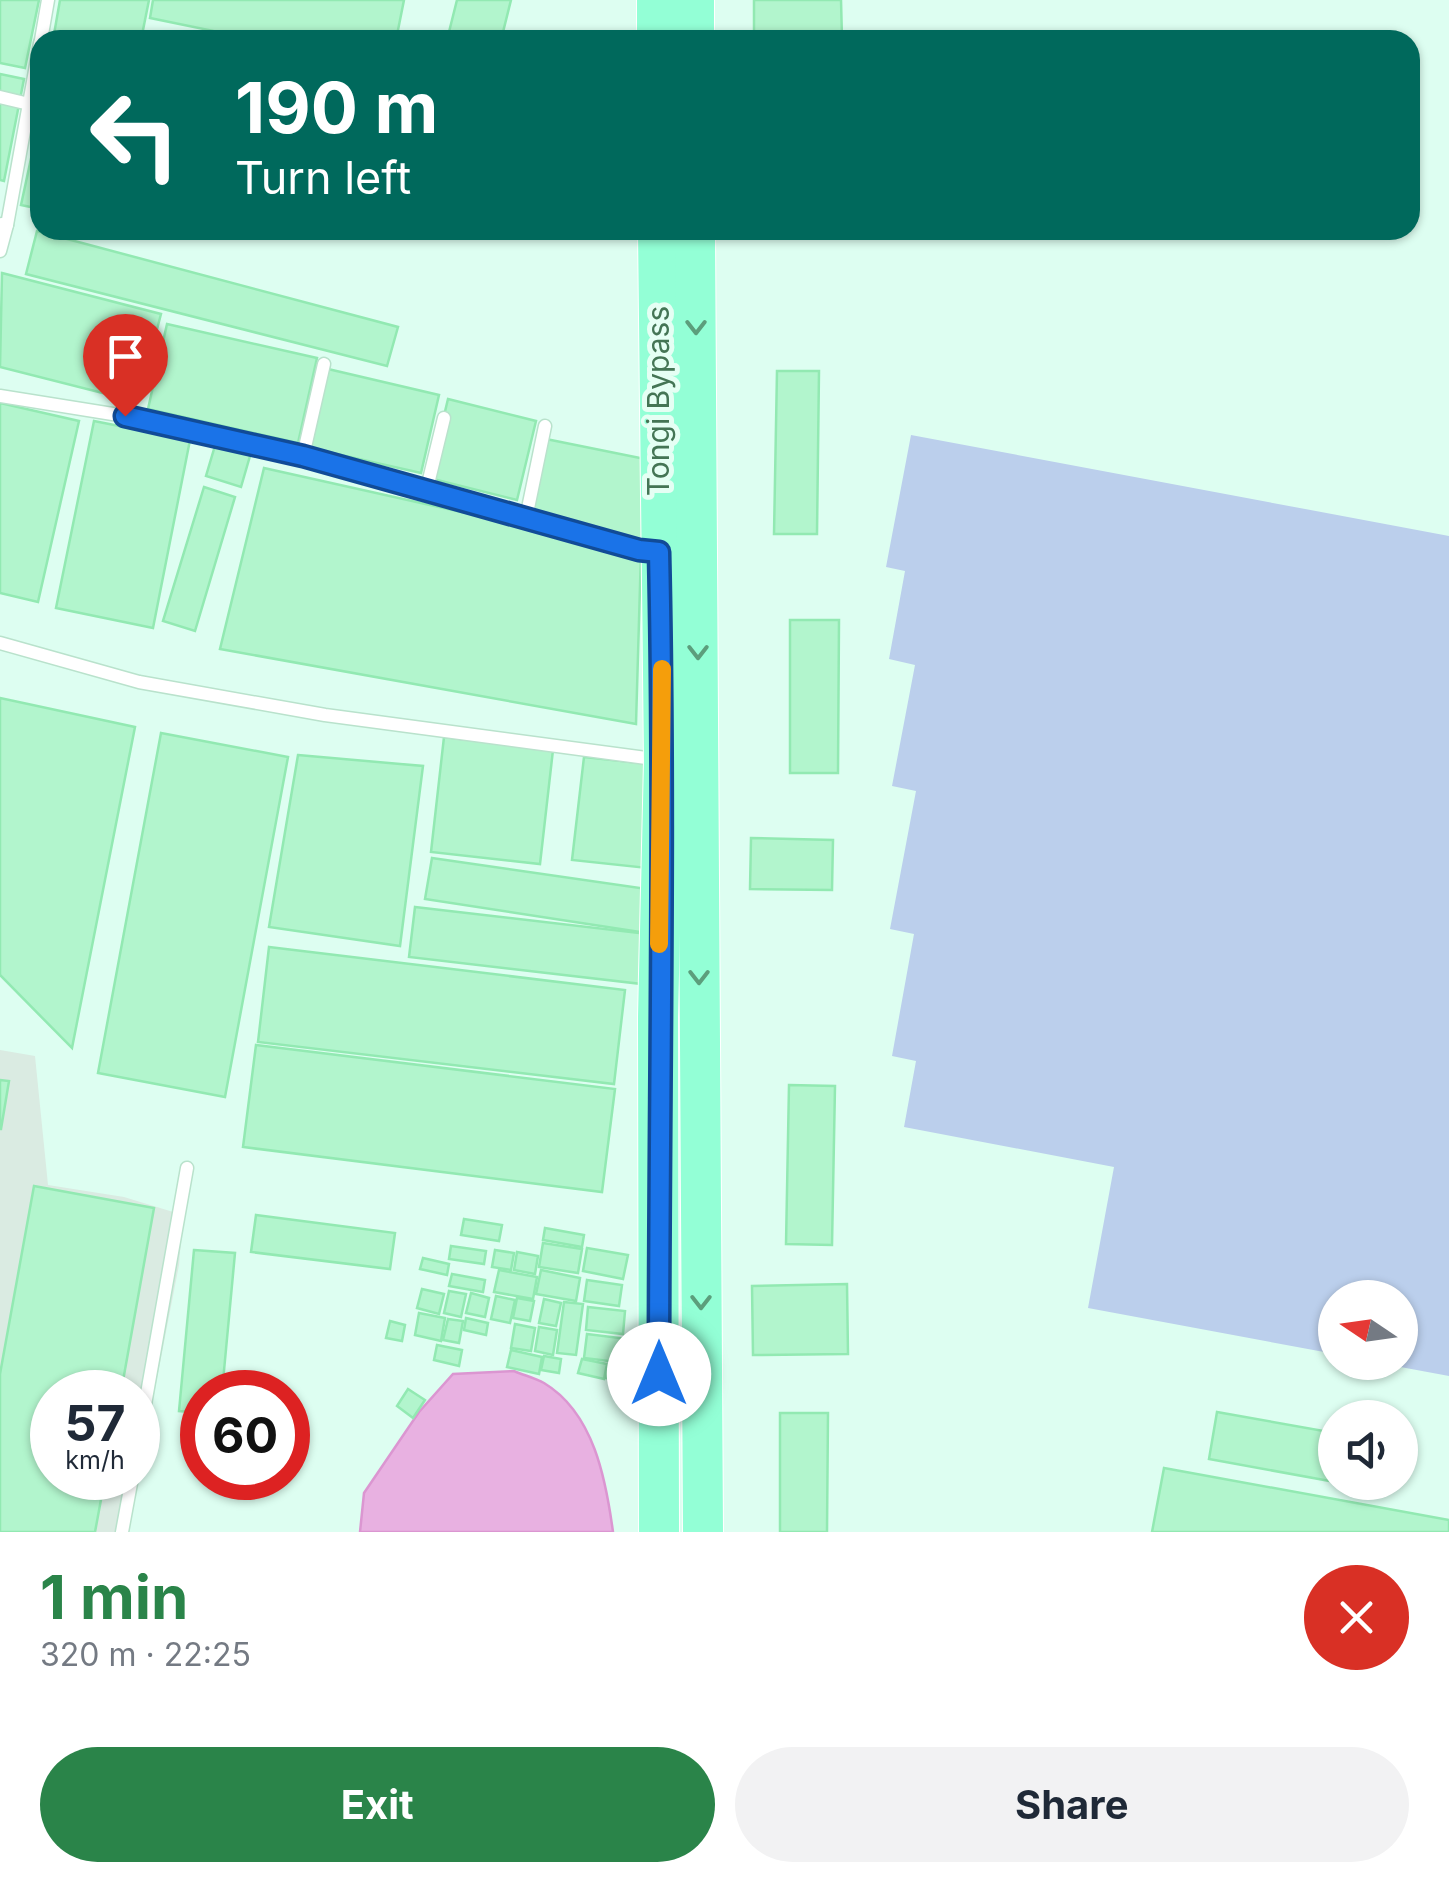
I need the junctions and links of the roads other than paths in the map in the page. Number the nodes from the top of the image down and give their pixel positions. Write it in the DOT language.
graph roads {
  1 [pos="48,0"];
  2 [pos="657,0"];
  3 [pos="694,0"];
  4 [pos="42,30"];
  5 [pos="658,30"];
  6 [pos="694,30"];
  7 [pos="0,98"];
  8 [pos="30,98"];
  9 [pos="29,104"];
  10 [pos="4,224"];
  11 [pos="658,240"];
  12 [pos="695,240"];
  13 [pos="0,251"];
  14 [pos="324,364"];
  15 [pos="0,396"];
  16 [pos="444,418"];
  17 [pos="544,426"];
  18 [pos="303,456"];
  19 [pos="426,492"];
  20 [pos="526,518"];
  21 [pos="659,552"];
  22 [pos="0,643"];
  23 [pos="664,761"];
  24 [pos="187,1168"];
  25 [pos="151,1370"];
  26 [pos="128,1500"];
  27 [pos="122,1532"];
  28 [pos="660,1532"];
  29 [pos="702,1532"];
  1 -- 4 [label="lane"];
  2 -- 5 [label="main road"];
  3 -- 6 [label="main road"];
  7 -- 9 [label="lane"];
  8 -- 9 [label="lane"];
  9 -- 10 [label="lane"];
  10 -- 13 [label="lane"];
  11 -- 21 [label="main road, Tongi Bypass"];
  12 -- 29 [label="main road, one-way"];
  14 -- 18 [label="lane"];
  15 -- 18 [label="lane"];
  16 -- 19 [label="lane"];
  17 -- 20 [label="lane"];
  18 -- 19 [label="lane"];
  19 -- 20 [label="lane"];
  20 -- 21 [label="lane"];
  21 -- 23 [label="main road, Tongi Bypass"];
  22 -- 23 [label="lane"];
  23 -- 28 [label="main road, Tongi Bypass"];
  24 -- 25 [label="lane"];
  26 -- 27 [label="lane"];
}
